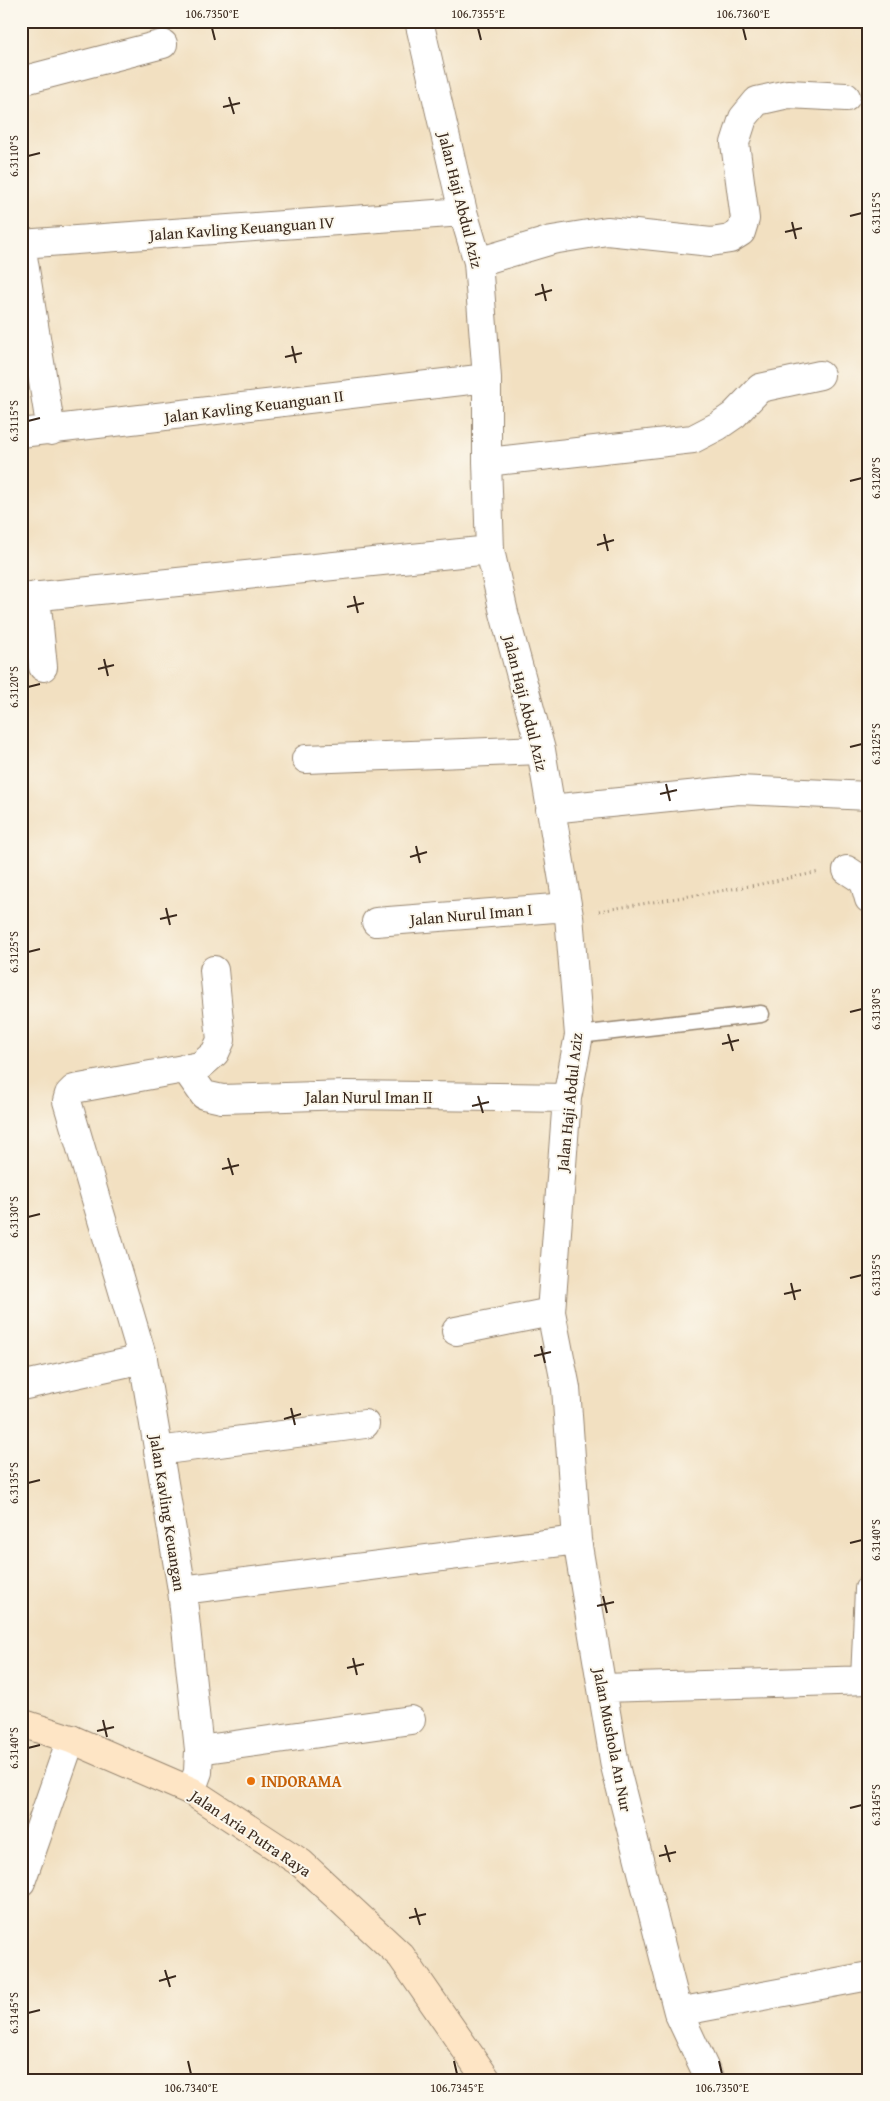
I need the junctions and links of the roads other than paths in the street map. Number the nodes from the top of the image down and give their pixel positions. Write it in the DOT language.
graph roads {
  1 [pos="418,21"];
  2 [pos="163,44"];
  3 [pos="21,82"];
  4 [pos="846,97"];
  5 [pos="463,212"];
  6 [pos="21,244"];
  7 [pos="478,262"];
  8 [pos="820,375"];
  9 [pos="487,378"];
  10 [pos="51,431"];
  11 [pos="21,433"];
  12 [pos="487,462"];
  13 [pos="490,550"];
  14 [pos="29,597"];
  15 [pos="43,667"];
  16 [pos="541,750"];
  17 [pos="306,759"];
  18 [pos="869,796"];
  19 [pos="550,809"];
  20 [pos="848,870"];
  21 [pos="869,899"];
  22 [pos="568,912"];
  23 [pos="376,922"];
  24 [pos="214,970"];
  25 [pos="761,1014"];
  26 [pos="579,1035"];
  27 [pos="185,1068"];
  28 [pos="567,1098"];
  29 [pos="551,1312"];
  30 [pos="456,1331"];
  31 [pos="143,1359"];
  32 [pos="21,1386"];
  33 [pos="566,1388"];
  34 [pos="365,1424"];
  35 [pos="158,1451"];
  36 [pos="578,1540"];
  37 [pos="869,1589"];
  38 [pos="182,1590"];
  39 [pos="867,1680"];
  40 [pos="603,1688"];
  41 [pos="411,1720"];
  42 [pos="21,1723"];
  43 [pos="71,1739"];
  44 [pos="199,1750"];
  45 [pos="191,1790"];
  46 [pos="21,1882"];
  47 [pos="869,1976"];
  48 [pos="678,2012"];
  49 [pos="487,2080"];
  50 [pos="710,2080"];
  1 -- 5 [label="street, Jalan Haji Abdul Aziz"];
  2 -- 3 [label="street"];
  4 -- 7 [label="street"];
  5 -- 6 [label="street, Jalan Kavling Keuanguan IV"];
  5 -- 7 [label="street, Jalan Haji Abdul Aziz"];
  6 -- 10 [label="street"];
  7 -- 9 [label="street, Jalan Haji Abdul Aziz"];
  8 -- 12 [label="street"];
  9 -- 10 [label="street, Jalan Kavling Keuanguan II"];
  9 -- 12 [label="street, Jalan Haji Abdul Aziz"];
  10 -- 11 [label="street, Jalan Kavling Keuanguan II"];
  12 -- 13 [label="street, Jalan Haji Abdul Aziz"];
  13 -- 14 [label="street"];
  13 -- 16 [label="street, Jalan Haji Abdul Aziz"];
  14 -- 15 [label="street"];
  16 -- 17 [label="street"];
  16 -- 19 [label="street, Jalan Haji Abdul Aziz"];
  18 -- 19 [label="street"];
  19 -- 22 [label="street, Jalan Haji Abdul Aziz"];
  20 -- 21 [label="street"];
  22 -- 23 [label="street, Jalan Nurul Iman I"];
  22 -- 26 [label="street, Jalan Haji Abdul Aziz"];
  24 -- 27 [label="street"];
  25 -- 26 [label="lane"];
  26 -- 28 [label="street, Jalan Haji Abdul Aziz"];
  27 -- 28 [label="street, Jalan Nurul Iman II"];
  27 -- 31 [label="street, Jalan Kavling Keuangan"];
  28 -- 29 [label="street, Jalan Haji Abdul Aziz"];
  29 -- 30 [label="street"];
  29 -- 33 [label="street, Jalan Haji Abdul Aziz"];
  31 -- 32 [label="street"];
  31 -- 35 [label="street, Jalan Kavling Keuangan"];
  33 -- 36 [label="street, Jalan Mushola An Nur"];
  34 -- 35 [label="street"];
  35 -- 38 [label="street, Jalan Kavling Keuangan"];
  36 -- 38 [label="street"];
  36 -- 40 [label="street, Jalan Mushola An Nur"];
  37 -- 39 [label="street"];
  38 -- 44 [label="street, Jalan Kavling Keuangan"];
  39 -- 40 [label="street"];
  40 -- 48 [label="street, Jalan Mushola An Nur"];
  41 -- 44 [label="street"];
  42 -- 43 [label="main road, Jalan Aria Putra Raya"];
  43 -- 45 [label="main road, Jalan Aria Putra Raya"];
  43 -- 46 [label="street"];
  44 -- 45 [label="street, Jalan Kavling Keuangan"];
  45 -- 49 [label="main road, Jalan Aria Putra Raya"];
  47 -- 48 [label="street"];
  48 -- 50 [label="street, Jalan Mushola An Nur"];
}
